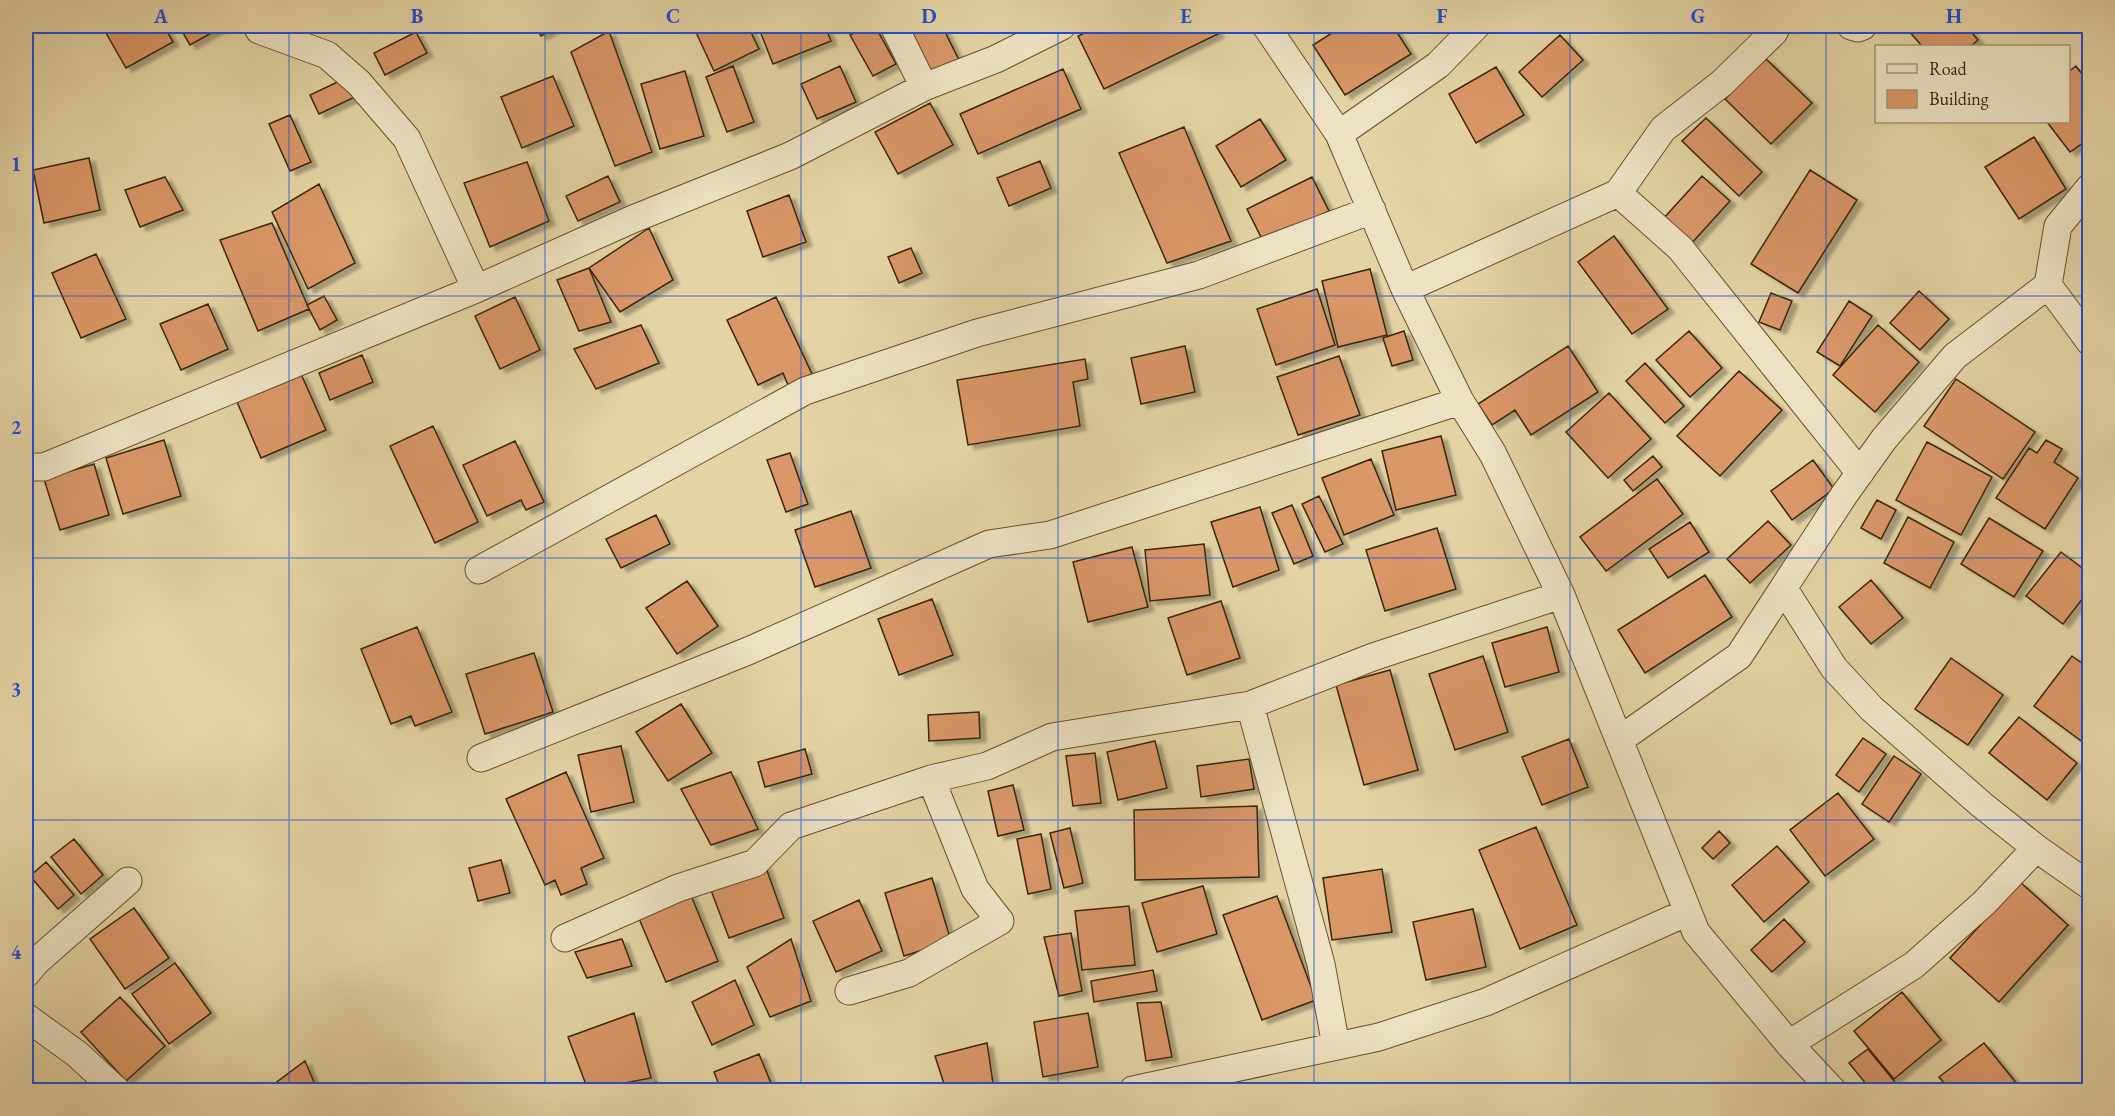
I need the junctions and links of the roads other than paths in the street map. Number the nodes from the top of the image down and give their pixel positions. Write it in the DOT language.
graph roads {
  1 [pos="257,26"];
  2 [pos="894,26"];
  3 [pos="1062,26"];
  4 [pos="1266,26"];
  5 [pos="1476,26"];
  6 [pos="1777,26"];
  7 [pos="1851,26"];
  8 [pos="1863,26"];
  9 [pos="924,87"];
  10 [pos="1340,134"];
  11 [pos="2090,187"];
  12 [pos="1618,193"];
  13 [pos="1372,210"];
  14 [pos="2048,285"];
  15 [pos="476,290"];
  16 [pos="1405,290"];
  17 [pos="2090,342"];
  18 [pos="1460,401"];
  19 [pos="26,467"];
  20 [pos="1860,473"];
  21 [pos="479,570"];
  22 [pos="1784,589"];
  23 [pos="1561,595"];
  24 [pos="1250,705"];
  25 [pos="1619,740"];
  26 [pos="481,758"];
  27 [pos="931,779"];
  28 [pos="2036,848"];
  29 [pos="128,881"];
  30 [pos="2090,886"];
  31 [pos="1688,912"];
  32 [pos="565,938"];
  33 [pos="26,974"];
  34 [pos="849,991"];
  35 [pos="26,1017"];
  36 [pos="1789,1044"];
  37 [pos="1336,1046"];
  38 [pos="116,1090"];
  39 [pos="1133,1090"];
  40 [pos="1832,1090"];
  1 -- 15 [label="street"];
  2 -- 9 [label="street"];
  3 -- 9 [label="street"];
  4 -- 10 [label="street"];
  5 -- 10 [label="street"];
  6 -- 12 [label="street"];
  7 -- 8 [label="street"];
  9 -- 15 [label="street"];
  10 -- 13 [label="street"];
  11 -- 14 [label="street"];
  12 -- 16 [label="street"];
  12 -- 20 [label="street"];
  13 -- 16 [label="street"];
  13 -- 21 [label="street"];
  14 -- 17 [label="street"];
  14 -- 20 [label="street"];
  15 -- 19 [label="street"];
  16 -- 18 [label="street"];
  18 -- 23 [label="street"];
  18 -- 26 [label="street"];
  20 -- 22 [label="street"];
  22 -- 25 [label="street"];
  22 -- 28 [label="street"];
  23 -- 24 [label="street"];
  23 -- 25 [label="street"];
  24 -- 27 [label="street"];
  24 -- 37 [label="street"];
  25 -- 31 [label="street"];
  27 -- 32 [label="street"];
  27 -- 34 [label="street"];
  28 -- 30 [label="street"];
  28 -- 36 [label="street"];
  29 -- 33 [label="street"];
  31 -- 36 [label="street"];
  31 -- 37 [label="street"];
  35 -- 38 [label="street"];
  36 -- 40 [label="street"];
  37 -- 39 [label="street"];
}
